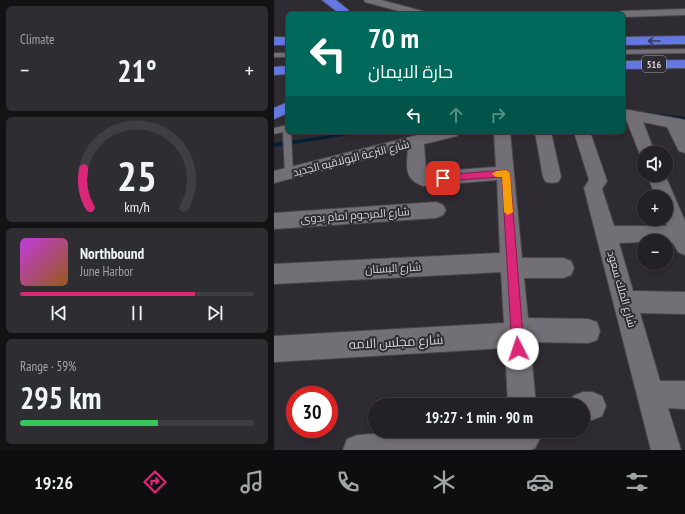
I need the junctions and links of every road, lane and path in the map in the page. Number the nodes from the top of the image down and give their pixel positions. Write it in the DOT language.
graph roads {
  1 [pos="328,0"];
  2 [pos="369,0"];
  3 [pos="345,12"];
  4 [pos="414,12"];
  5 [pos="685,12"];
  6 [pos="625,14"];
  7 [pos="685,40"];
  8 [pos="274,41"];
  9 [pos="286,41"];
  10 [pos="625,41"];
  11 [pos="685,51"];
  12 [pos="625,52"];
  13 [pos="274,55"];
  14 [pos="286,55"];
  15 [pos="685,64"];
  16 [pos="625,65"];
  17 [pos="274,70"];
  18 [pos="286,70"];
  19 [pos="286,108"];
  20 [pos="274,114"];
  21 [pos="627,114"];
  22 [pos="679,124"];
  23 [pos="286,128"];
  24 [pos="274,131"];
  25 [pos="287,134"];
  26 [pos="443,134"];
  27 [pos="502,134"];
  28 [pos="543,134"];
  29 [pos="583,134"];
  30 [pos="416,141"];
  31 [pos="643,146"];
  32 [pos="685,147"];
  33 [pos="506,173"];
  34 [pos="281,176"];
  35 [pos="552,177"];
  36 [pos="436,210"];
  37 [pos="673,215"];
  38 [pos="274,221"];
  39 [pos="606,235"];
  40 [pos="683,240"];
  41 [pos="512,265"];
  42 [pos="563,268"];
  43 [pos="274,274"];
  44 [pos="625,302"];
  45 [pos="685,303"];
  46 [pos="588,331"];
  47 [pos="517,333"];
  48 [pos="274,349"];
  49 [pos="651,394"];
  50 [pos="685,395"];
  51 [pos="522,398"];
  52 [pos="525,440"];
  53 [pos="358,450"];
  54 [pos="666,450"];
  1 -- 3 [label="highway"];
  2 -- 4 [label="street"];
  5 -- 6 [label="street"];
  7 -- 10 [label="highway, 516, one-way"];
  8 -- 9 [label="highway"];
  11 -- 12 [label="lane"];
  13 -- 14 [label="lane"];
  15 -- 16 [label="highway, 516"];
  17 -- 18 [label="highway"];
  19 -- 20 [label="highway"];
  21 -- 22 [label="street"];
  21 -- 31 [label="street"];
  22 -- 32 [label="street"];
  23 -- 24 [label="lane"];
  25 -- 34 [label="lane"];
  26 -- 30 [label="street, شارع الترعة البولاقيه الجديد"];
  27 -- 33 [label="street"];
  28 -- 35 [label="street"];
  29 -- 39 [label="street, شارع الملك سعود"];
  30 -- 33 [label="street"];
  30 -- 34 [label="street, شارع الترعة البولاقيه الجديد"];
  33 -- 41 [label="street"];
  36 -- 38 [label="street, شارع المرحوم امام بدوى"];
  37 -- 40 [label="street"];
  39 -- 40 [label="street"];
  39 -- 44 [label="street, شارع الملك سعود"];
  41 -- 42 [label="street, شارع البستان"];
  41 -- 43 [label="street, شارع البستان"];
  41 -- 47 [label="street"];
  44 -- 45 [label="street"];
  44 -- 49 [label="street, شارع الملك سعود"];
  46 -- 47 [label="street, شارع مجلس الامه"];
  47 -- 48 [label="street, شارع مجلس الامه"];
  47 -- 51 [label="street"];
  49 -- 50 [label="street"];
  49 -- 54 [label="street, شارع الملك سعود"];
  52 -- 53 [label="street"];
}
